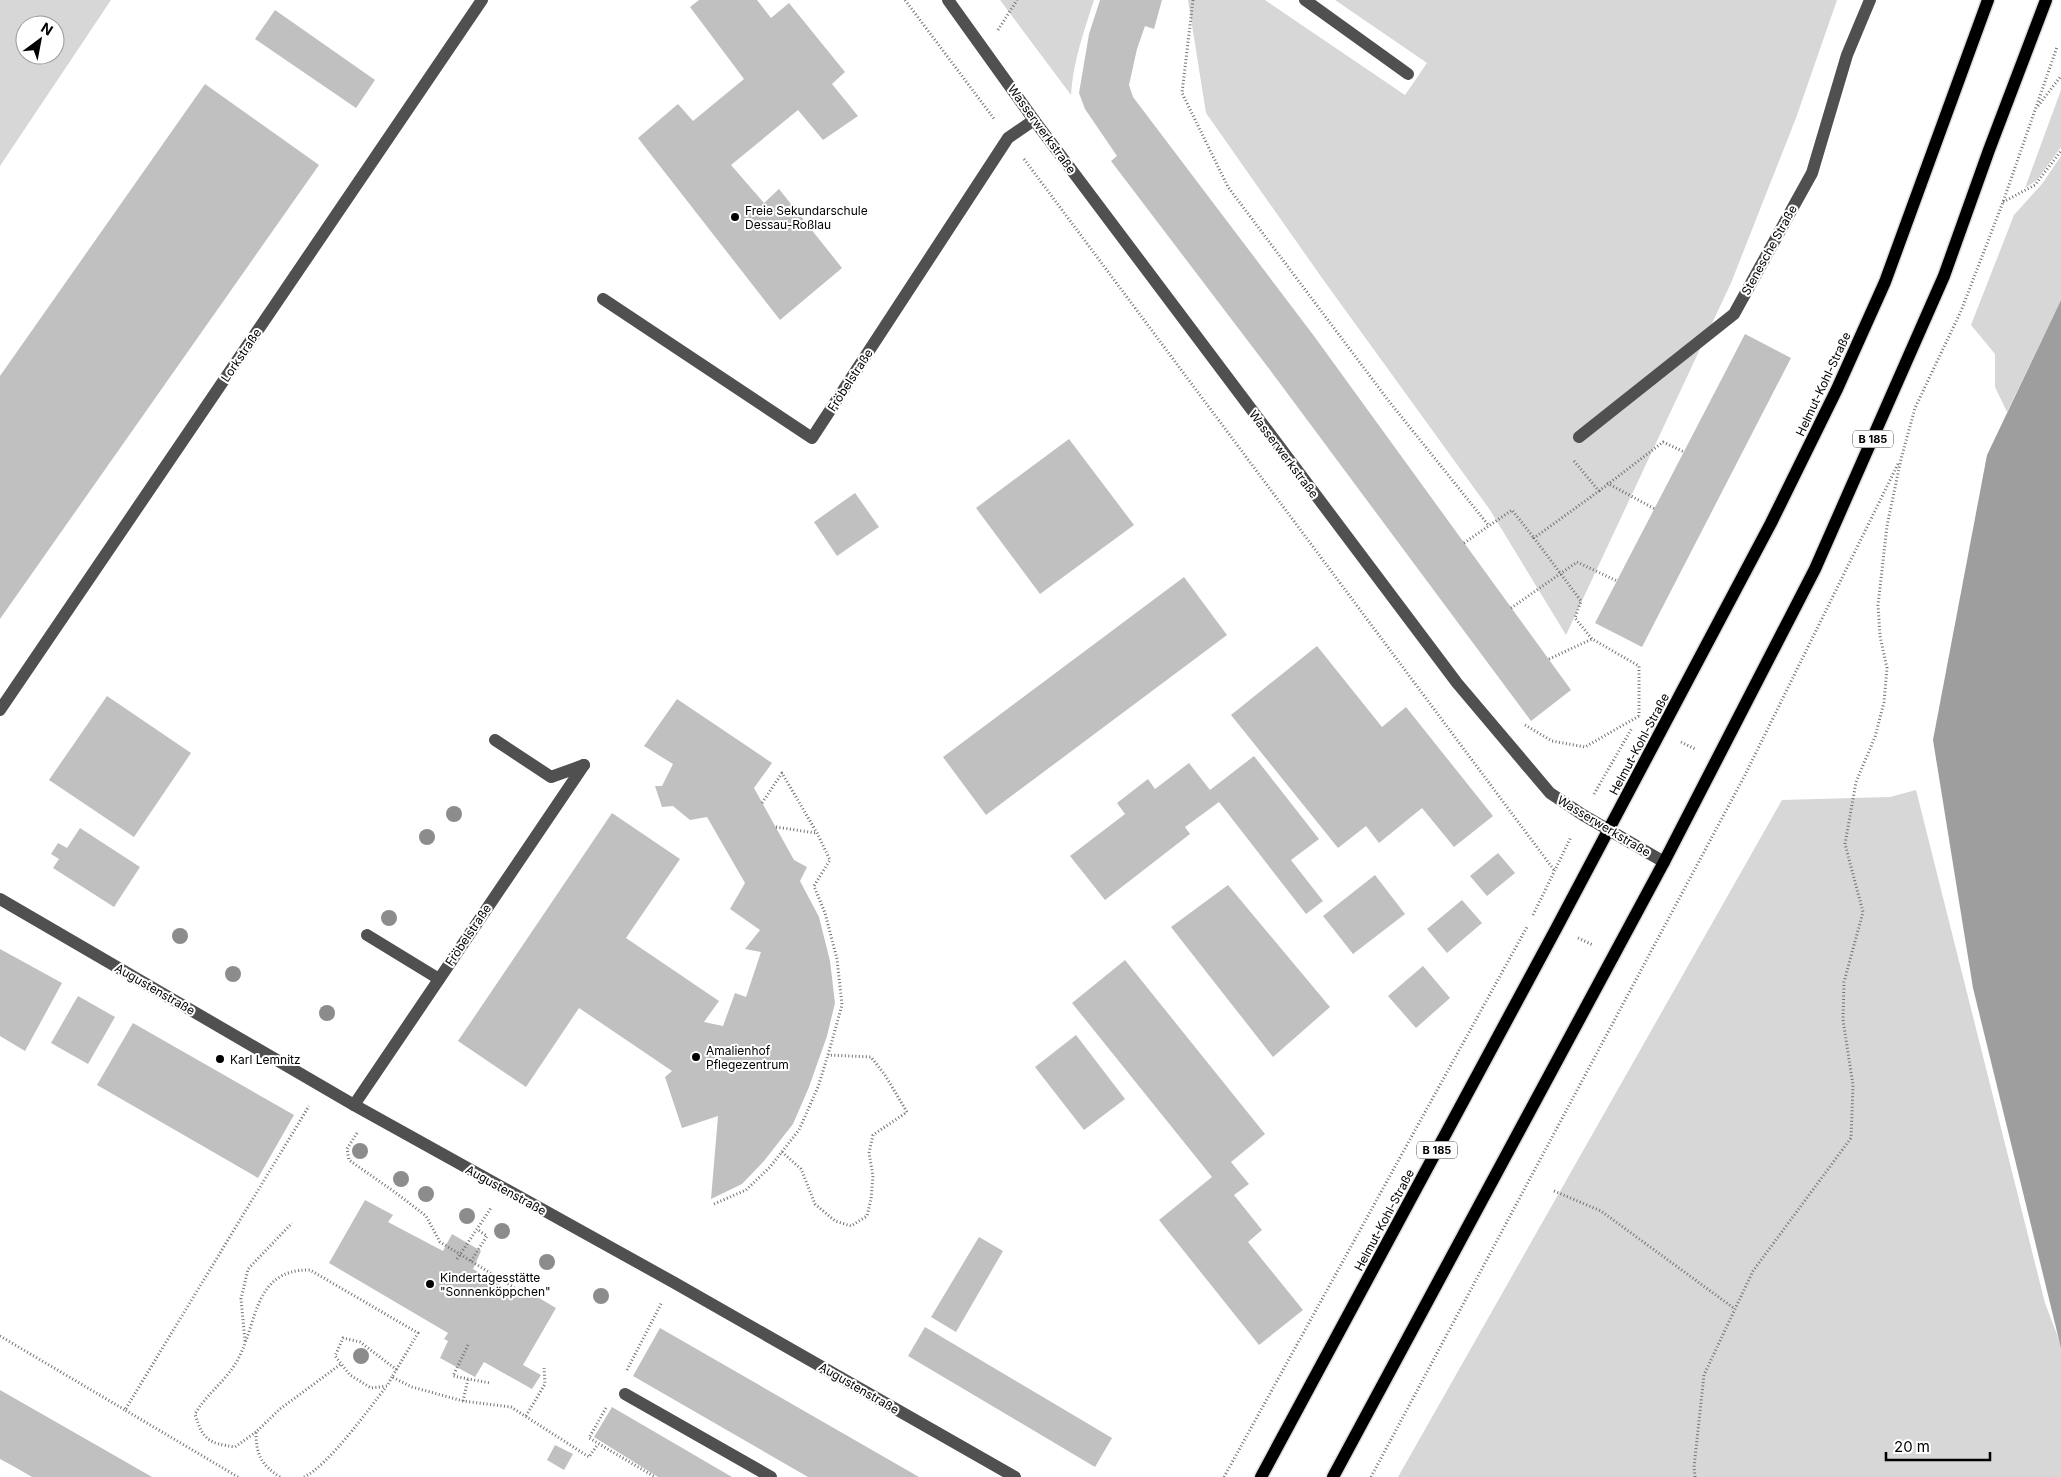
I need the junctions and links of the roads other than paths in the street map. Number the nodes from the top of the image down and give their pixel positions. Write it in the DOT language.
graph roads {
  1 [pos="482,0"];
  2 [pos="948,0"];
  3 [pos="1305,0"];
  4 [pos="1870,0"];
  5 [pos="1988,0"];
  6 [pos="2046,0"];
  7 [pos="1408,74"];
  8 [pos="1034,120"];
  9 [pos="603,299"];
  10 [pos="1579,437"];
  11 [pos="0,710"];
  12 [pos="495,740"];
  13 [pos="1609,830"];
  14 [pos="1664,862"];
  15 [pos="0,899"];
  16 [pos="367,935"];
  17 [pos="438,979"];
  18 [pos="354,1105"];
  19 [pos="625,1394"];
  20 [pos="771,1477"];
  21 [pos="1015,1477"];
  22 [pos="1261,1477"];
  23 [pos="1333,1477"];
  1 -- 11 [label="street, Lorkstraße"];
  2 -- 8 [label="street, Wasserwerkstraße"];
  3 -- 7 [label="street"];
  4 -- 10 [label="street, Stenesche Straße"];
  5 -- 13 [label="main road, Helmut-Kohl-Straße / B 185"];
  6 -- 14 [label="main road, B 185"];
  8 -- 9 [label="street, Fröbelstraße"];
  8 -- 13 [label="street, Wasserwerkstraße"];
  12 -- 17 [label="street, Fröbelstraße"];
  13 -- 14 [label="street, Wasserwerkstraße"];
  13 -- 22 [label="main road, Helmut-Kohl-Straße / B 185"];
  14 -- 23 [label="main road, B 185"];
  15 -- 18 [label="street, Augustenstraße"];
  16 -- 17 [label="street"];
  17 -- 18 [label="street, Fröbelstraße"];
  18 -- 21 [label="street, Augustenstraße"];
  19 -- 20 [label="street"];
}
